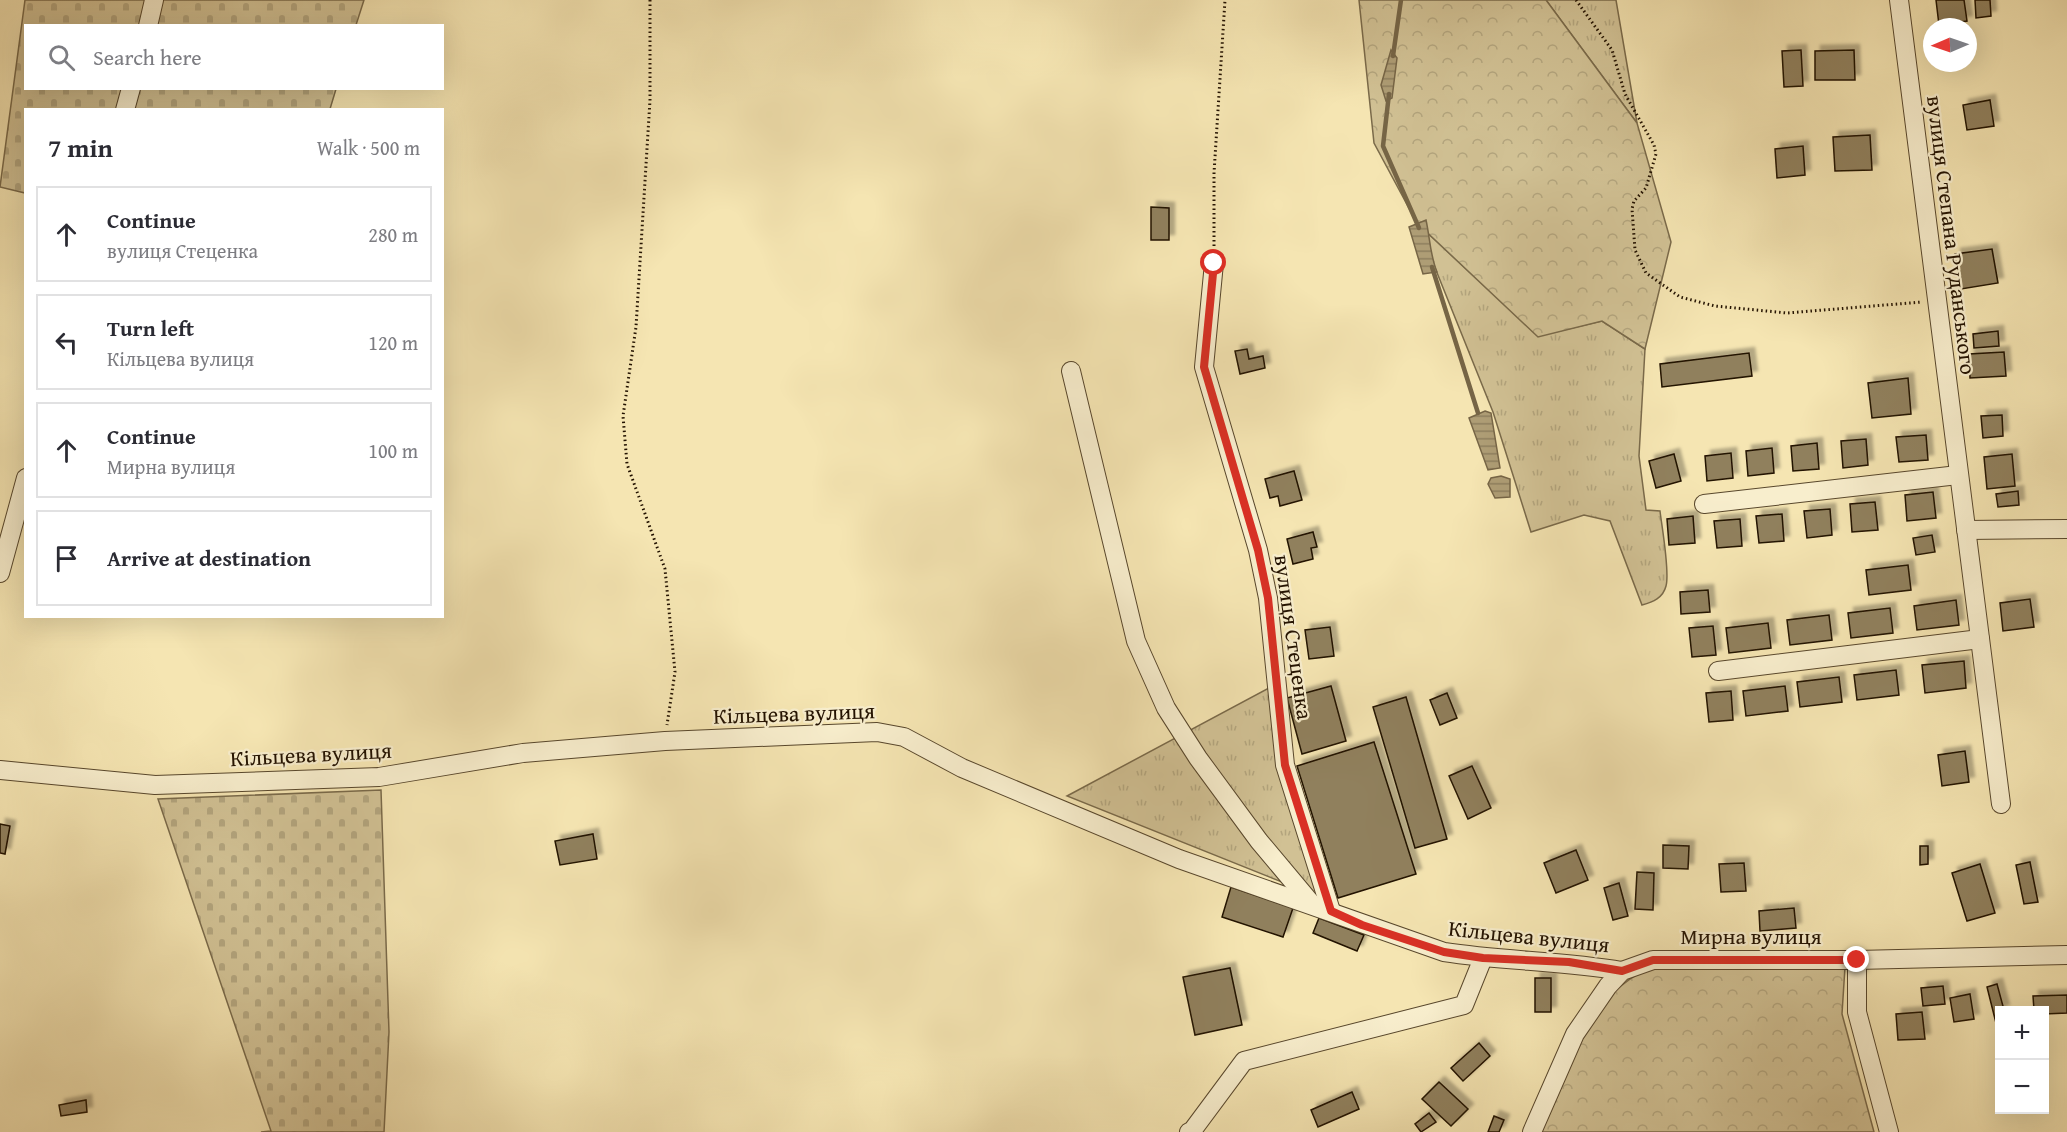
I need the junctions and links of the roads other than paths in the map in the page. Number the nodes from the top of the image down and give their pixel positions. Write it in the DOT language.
graph roads {
  1 [pos="154,0"];
  2 [pos="1899,0"];
  3 [pos="148,24"];
  4 [pos="130,90"];
  5 [pos="126,108"];
  6 [pos="1214,263"];
  7 [pos="1071,371"];
  8 [pos="1958,475"];
  9 [pos="24,485"];
  10 [pos="1704,504"];
  11 [pos="2067,529"];
  12 [pos="1966,530"];
  13 [pos="0,573"];
  14 [pos="1980,639"];
  15 [pos="1718,671"];
  16 [pos="0,770"];
  17 [pos="2001,804"];
  18 [pos="1312,904"];
  19 [pos="1331,911"];
  20 [pos="2067,955"];
  21 [pos="1483,958"];
  22 [pos="1857,960"];
  23 [pos="1622,971"];
  24 [pos="1189,1132"];
  25 [pos="1532,1132"];
  26 [pos="1889,1132"];
  1 -- 3 [label="street"];
  2 -- 8 [label="street, вулиця Степана Руданського"];
  4 -- 5 [label="street"];
  6 -- 19 [label="street, вулиця Стеценка"];
  7 -- 18 [label="street"];
  8 -- 10 [label="street"];
  8 -- 12 [label="street, вулиця Степана Руданського"];
  9 -- 13 [label="street"];
  11 -- 12 [label="street"];
  12 -- 14 [label="street, вулиця Степана Руданського"];
  14 -- 15 [label="street"];
  14 -- 17 [label="street, вулиця Степана Руданського"];
  16 -- 18 [label="street, Кільцева вулиця"];
  18 -- 19 [label="street, Кільцева вулиця"];
  19 -- 21 [label="street, Кільцева вулиця"];
  20 -- 22 [label="street, Мирна вулиця"];
  21 -- 23 [label="street, Кільцева вулиця"];
  21 -- 24 [label="street"];
  22 -- 23 [label="street, Мирна вулиця"];
  22 -- 26 [label="street"];
  23 -- 25 [label="street"];
}
